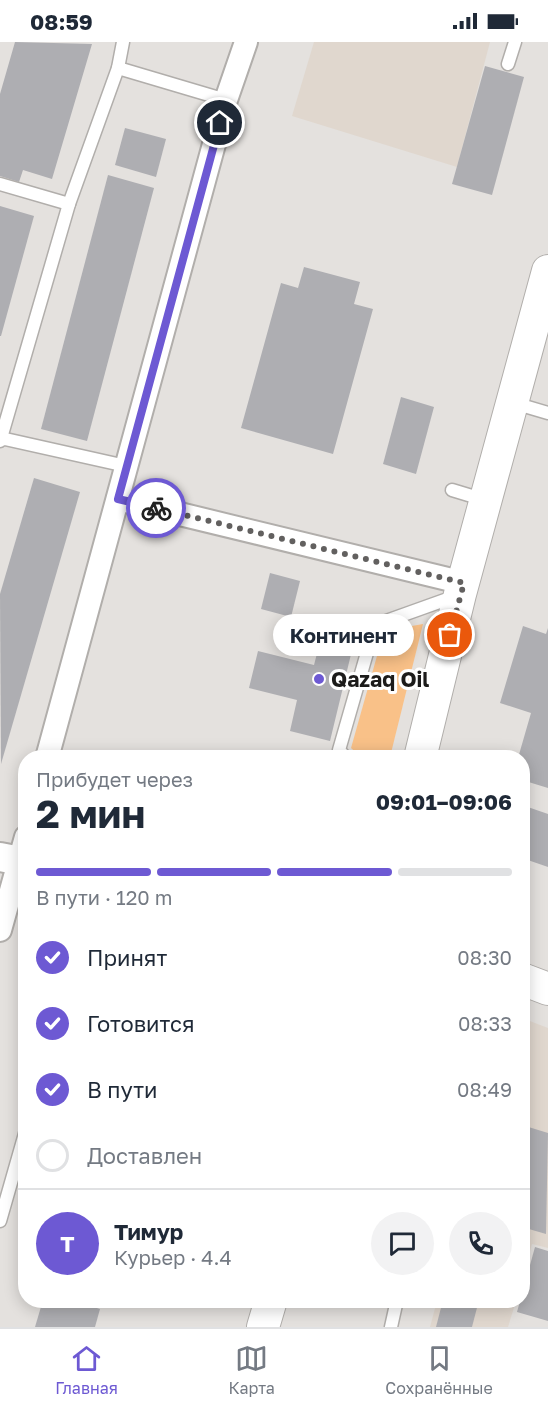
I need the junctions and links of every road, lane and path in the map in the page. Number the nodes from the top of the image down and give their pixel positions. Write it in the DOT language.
graph roads {
  1 [pos="123,42"];
  2 [pos="246,42"];
  3 [pos="515,42"];
  4 [pos="508,64"];
  5 [pos="118,68"];
  6 [pos="226,100"];
  7 [pos="0,184"];
  8 [pos="69,204"];
  9 [pos="548,271"];
  10 [pos="512,402"];
  11 [pos="548,413"];
  12 [pos="0,440"];
  13 [pos="126,466"];
  14 [pos="452,490"];
  15 [pos="118,499"];
  16 [pos="486,501"];
  17 [pos="462,589"];
  18 [pos="49,750"];
  19 [pos="339,750"];
  20 [pos="422,750"];
  21 [pos="18,854"];
  22 [pos="0,930"];
  23 [pos="530,982"];
  24 [pos="548,989"];
  25 [pos="18,1158"];
  26 [pos="0,1221"];
  27 [pos="269,1308"];
  28 [pos="395,1308"];
  29 [pos="263,1327"];
  30 [pos="391,1327"];
  1 -- 5 [label="lane"];
  2 -- 6 [label="street"];
  3 -- 4 [label="lane"];
  5 -- 6 [label="lane"];
  5 -- 8 [label="lane"];
  6 -- 13 [label="street"];
  7 -- 8 [label="lane"];
  8 -- 12 [label="lane"];
  9 -- 10 [label="main road"];
  10 -- 11 [label="lane"];
  10 -- 16 [label="main road"];
  12 -- 13 [label="lane"];
  13 -- 15 [label="street"];
  14 -- 16 [label="lane"];
  15 -- 17 [label="street"];
  15 -- 18 [label="street"];
  16 -- 17 [label="main road"];
  17 -- 19 [label="lane"];
  17 -- 20 [label="main road"];
  21 -- 22 [label="street"];
  23 -- 24 [label="main road"];
  25 -- 26 [label="lane"];
  27 -- 29 [label="main road"];
  28 -- 30 [label="lane"];
}
